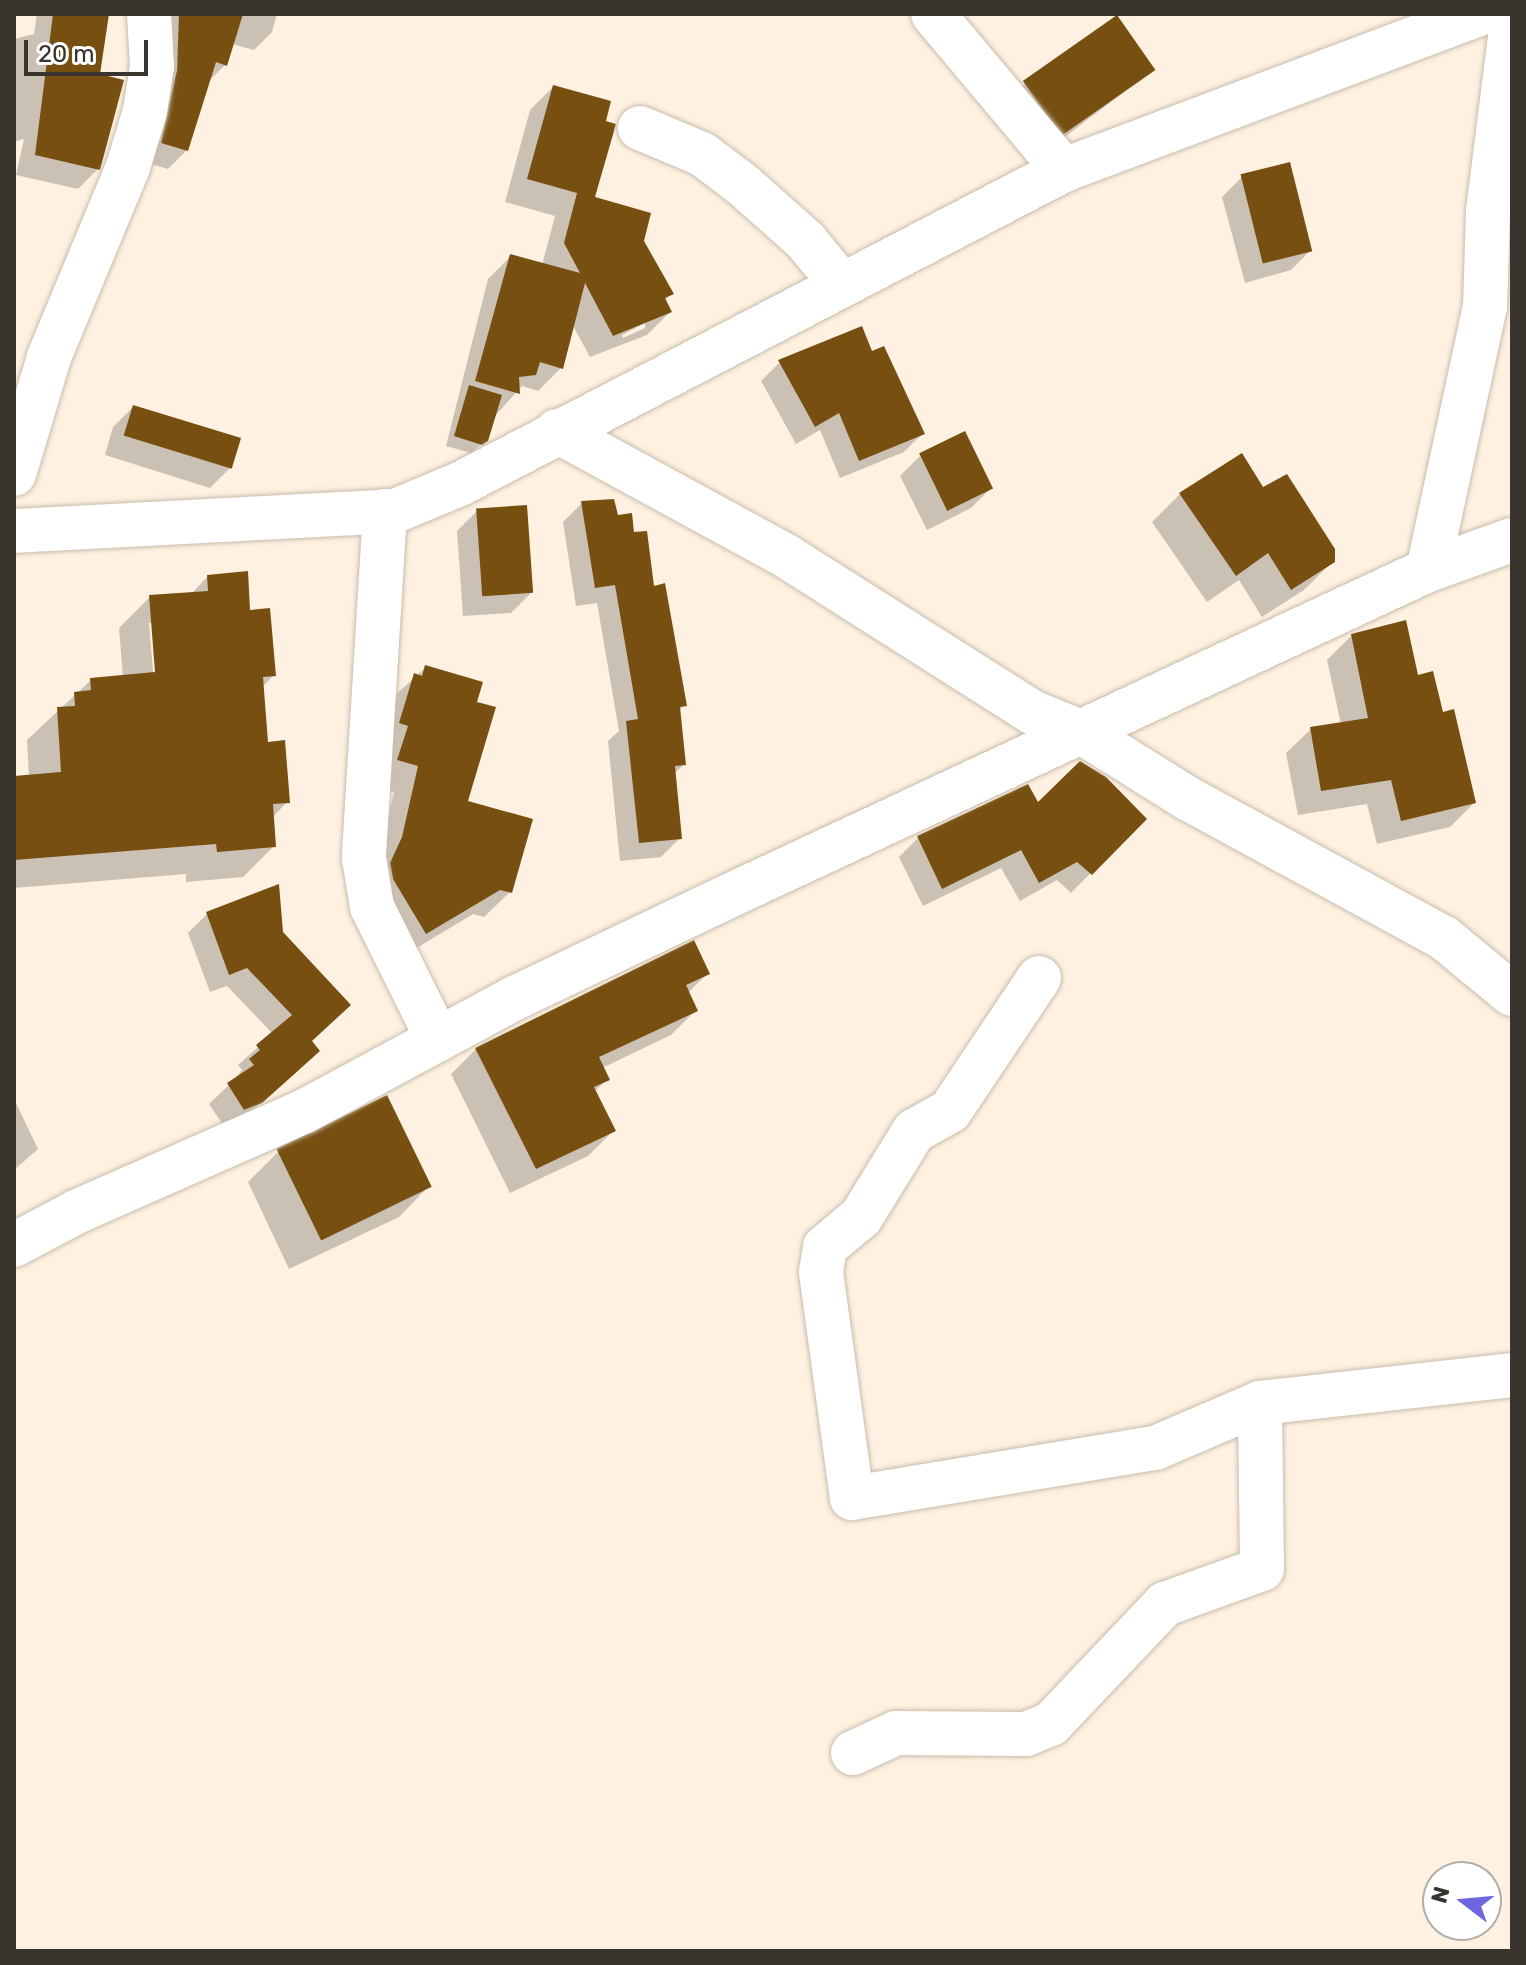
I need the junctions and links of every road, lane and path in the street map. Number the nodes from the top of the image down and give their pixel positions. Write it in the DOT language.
graph roads {
  1 [pos="149,14"];
  2 [pos="933,14"];
  3 [pos="1479,14"];
  4 [pos="1512,20"];
  5 [pos="640,128"];
  6 [pos="1064,170"];
  7 [pos="842,285"];
  8 [pos="557,431"];
  9 [pos="14,474"];
  10 [pos="385,511"];
  11 [pos="14,531"];
  12 [pos="1512,540"];
  13 [pos="1428,570"];
  14 [pos="1083,733"];
  15 [pos="1039,978"];
  16 [pos="1512,994"];
  17 [pos="438,1040"];
  18 [pos="14,1245"];
  19 [pos="1512,1375"];
  20 [pos="1260,1403"];
  21 [pos="853,1753"];
  1 -- 9 [label="street"];
  2 -- 6 [label="street"];
  3 -- 6 [label="street"];
  4 -- 13 [label="street"];
  5 -- 7 [label="street"];
  6 -- 7 [label="street"];
  7 -- 8 [label="street"];
  8 -- 10 [label="street"];
  8 -- 14 [label="street"];
  10 -- 11 [label="street"];
  10 -- 17 [label="street"];
  12 -- 13 [label="street"];
  13 -- 14 [label="street"];
  14 -- 16 [label="street"];
  14 -- 17 [label="street"];
  15 -- 20 [label="street"];
  17 -- 18 [label="street"];
  19 -- 20 [label="street"];
  20 -- 21 [label="street"];
}
